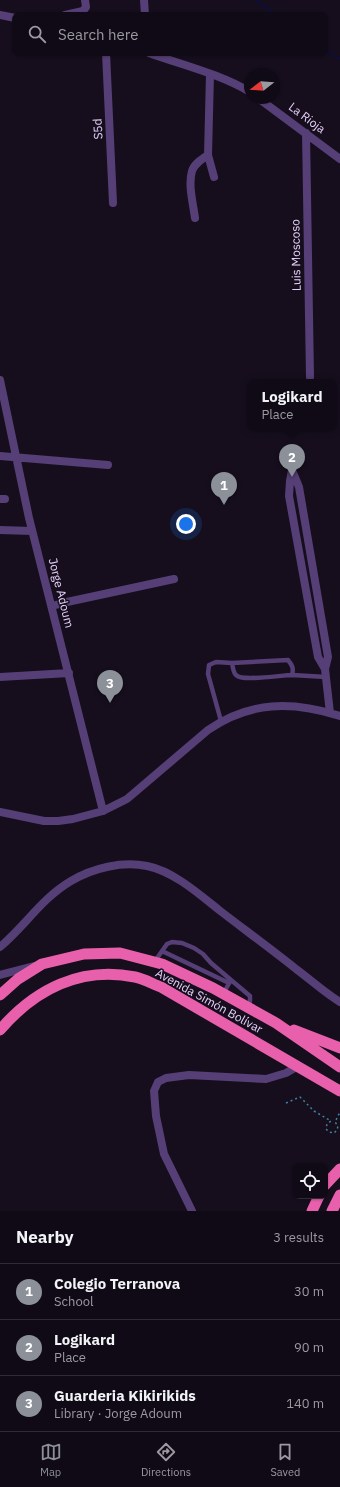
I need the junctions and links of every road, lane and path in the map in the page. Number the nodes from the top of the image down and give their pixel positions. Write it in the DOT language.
graph roads {
  1 [pos="85,0"];
  2 [pos="144,0"];
  3 [pos="78,12"];
  4 [pos="145,12"];
  5 [pos="0,15"];
  6 [pos="12,17"];
  7 [pos="106,56"];
  8 [pos="158,56"];
  9 [pos="210,74"];
  10 [pos="244,88"];
  11 [pos="266,104"];
  12 [pos="306,133"];
  13 [pos="208,155"];
  14 [pos="340,159"];
  15 [pos="214,177"];
  16 [pos="113,203"];
  17 [pos="195,218"];
  18 [pos="310,377"];
  19 [pos="0,380"];
  20 [pos="0,456"];
  21 [pos="15,457"];
  22 [pos="108,465"];
  23 [pos="0,530"];
  24 [pos="32,531"];
  25 [pos="315,577"];
  26 [pos="174,579"];
  27 [pos="304,579"];
  28 [pos="52,606"];
  29 [pos="232,663"];
  30 [pos="326,673"];
  31 [pos="68,674"];
  32 [pos="292,675"];
  33 [pos="0,677"];
  34 [pos="330,713"];
  35 [pos="340,716"];
  36 [pos="221,721"];
  37 [pos="103,811"];
  38 [pos="0,812"];
  39 [pos="0,947"];
  40 [pos="162,951"];
  41 [pos="154,962"];
  42 [pos="42,964"];
  43 [pos="0,975"];
  44 [pos="230,982"];
  45 [pos="0,994"];
  46 [pos="223,994"];
  47 [pos="340,1002"];
  48 [pos="249,1009"];
  49 [pos="276,1023"];
  50 [pos="0,1030"];
  51 [pos="340,1048"];
  52 [pos="298,1066"];
  53 [pos="340,1066"];
  54 [pos="340,1091"];
  55 [pos="286,1103"];
  56 [pos="340,1112"];
  57 [pos="340,1169"];
  58 [pos="328,1182"];
  59 [pos="340,1195"];
  60 [pos="318,1199"];
  61 [pos="192,1211"];
  62 [pos="312,1211"];
  63 [pos="332,1211"];
  1 -- 3 [label="street"];
  2 -- 4 [label="street"];
  5 -- 6 [label="street"];
  7 -- 16 [label="street, S5d"];
  8 -- 9 [label="street"];
  9 -- 10 [label="street"];
  9 -- 13 [label="street"];
  11 -- 12 [label="street, La Rioja"];
  12 -- 14 [label="street, La Rioja"];
  12 -- 18 [label="street, Luis Moscoso"];
  13 -- 15 [label="street"];
  13 -- 17 [label="street"];
  19 -- 21 [label="street, Jorge Adoum"];
  20 -- 21 [label="street"];
  21 -- 22 [label="street"];
  21 -- 24 [label="street, Jorge Adoum"];
  23 -- 24 [label="street"];
  24 -- 28 [label="street, Jorge Adoum"];
  25 -- 27 [label="street"];
  25 -- 27 [label="street"];
  25 -- 30 [label="street"];
  26 -- 28 [label="street"];
  27 -- 30 [label="street"];
  28 -- 31 [label="street, Jorge Adoum"];
  29 -- 32 [label="lane"];
  29 -- 32 [label="lane"];
  29 -- 36 [label="lane"];
  30 -- 32 [label="lane"];
  30 -- 34 [label="street"];
  31 -- 33 [label="street"];
  31 -- 37 [label="street, Jorge Adoum"];
  34 -- 35 [label="street"];
  34 -- 36 [label="street"];
  36 -- 37 [label="street"];
  37 -- 38 [label="street"];
  39 -- 47 [label="street"];
  40 -- 41 [label="lane"];
  40 -- 44 [label="lane"];
  40 -- 44 [label="lane"];
  41 -- 42 [label="highway, Avenida Simón Bolívar"];
  41 -- 46 [label="highway, Avenida Simón Bolívar"];
  42 -- 43 [label="street"];
  42 -- 45 [label="highway, Avenida Simón Bolívar"];
  44 -- 46 [label="lane"];
  44 -- 48 [label="lane"];
  46 -- 48 [label="highway, Avenida Simón Bolívar"];
  48 -- 49 [label="highway, Avenida Simón Bolívar"];
  49 -- 51 [label="highway"];
  49 -- 53 [label="highway, Avenida Simón Bolívar"];
  50 -- 52 [label="highway, Avenida Simón Bolívar"];
  52 -- 54 [label="highway, Avenida Simón Bolívar"];
  52 -- 61 [label="street"];
  55 -- 56 [label="path"];
  57 -- 58 [label="highway"];
  59 -- 63 [label="highway"];
  60 -- 62 [label="highway"];
}
